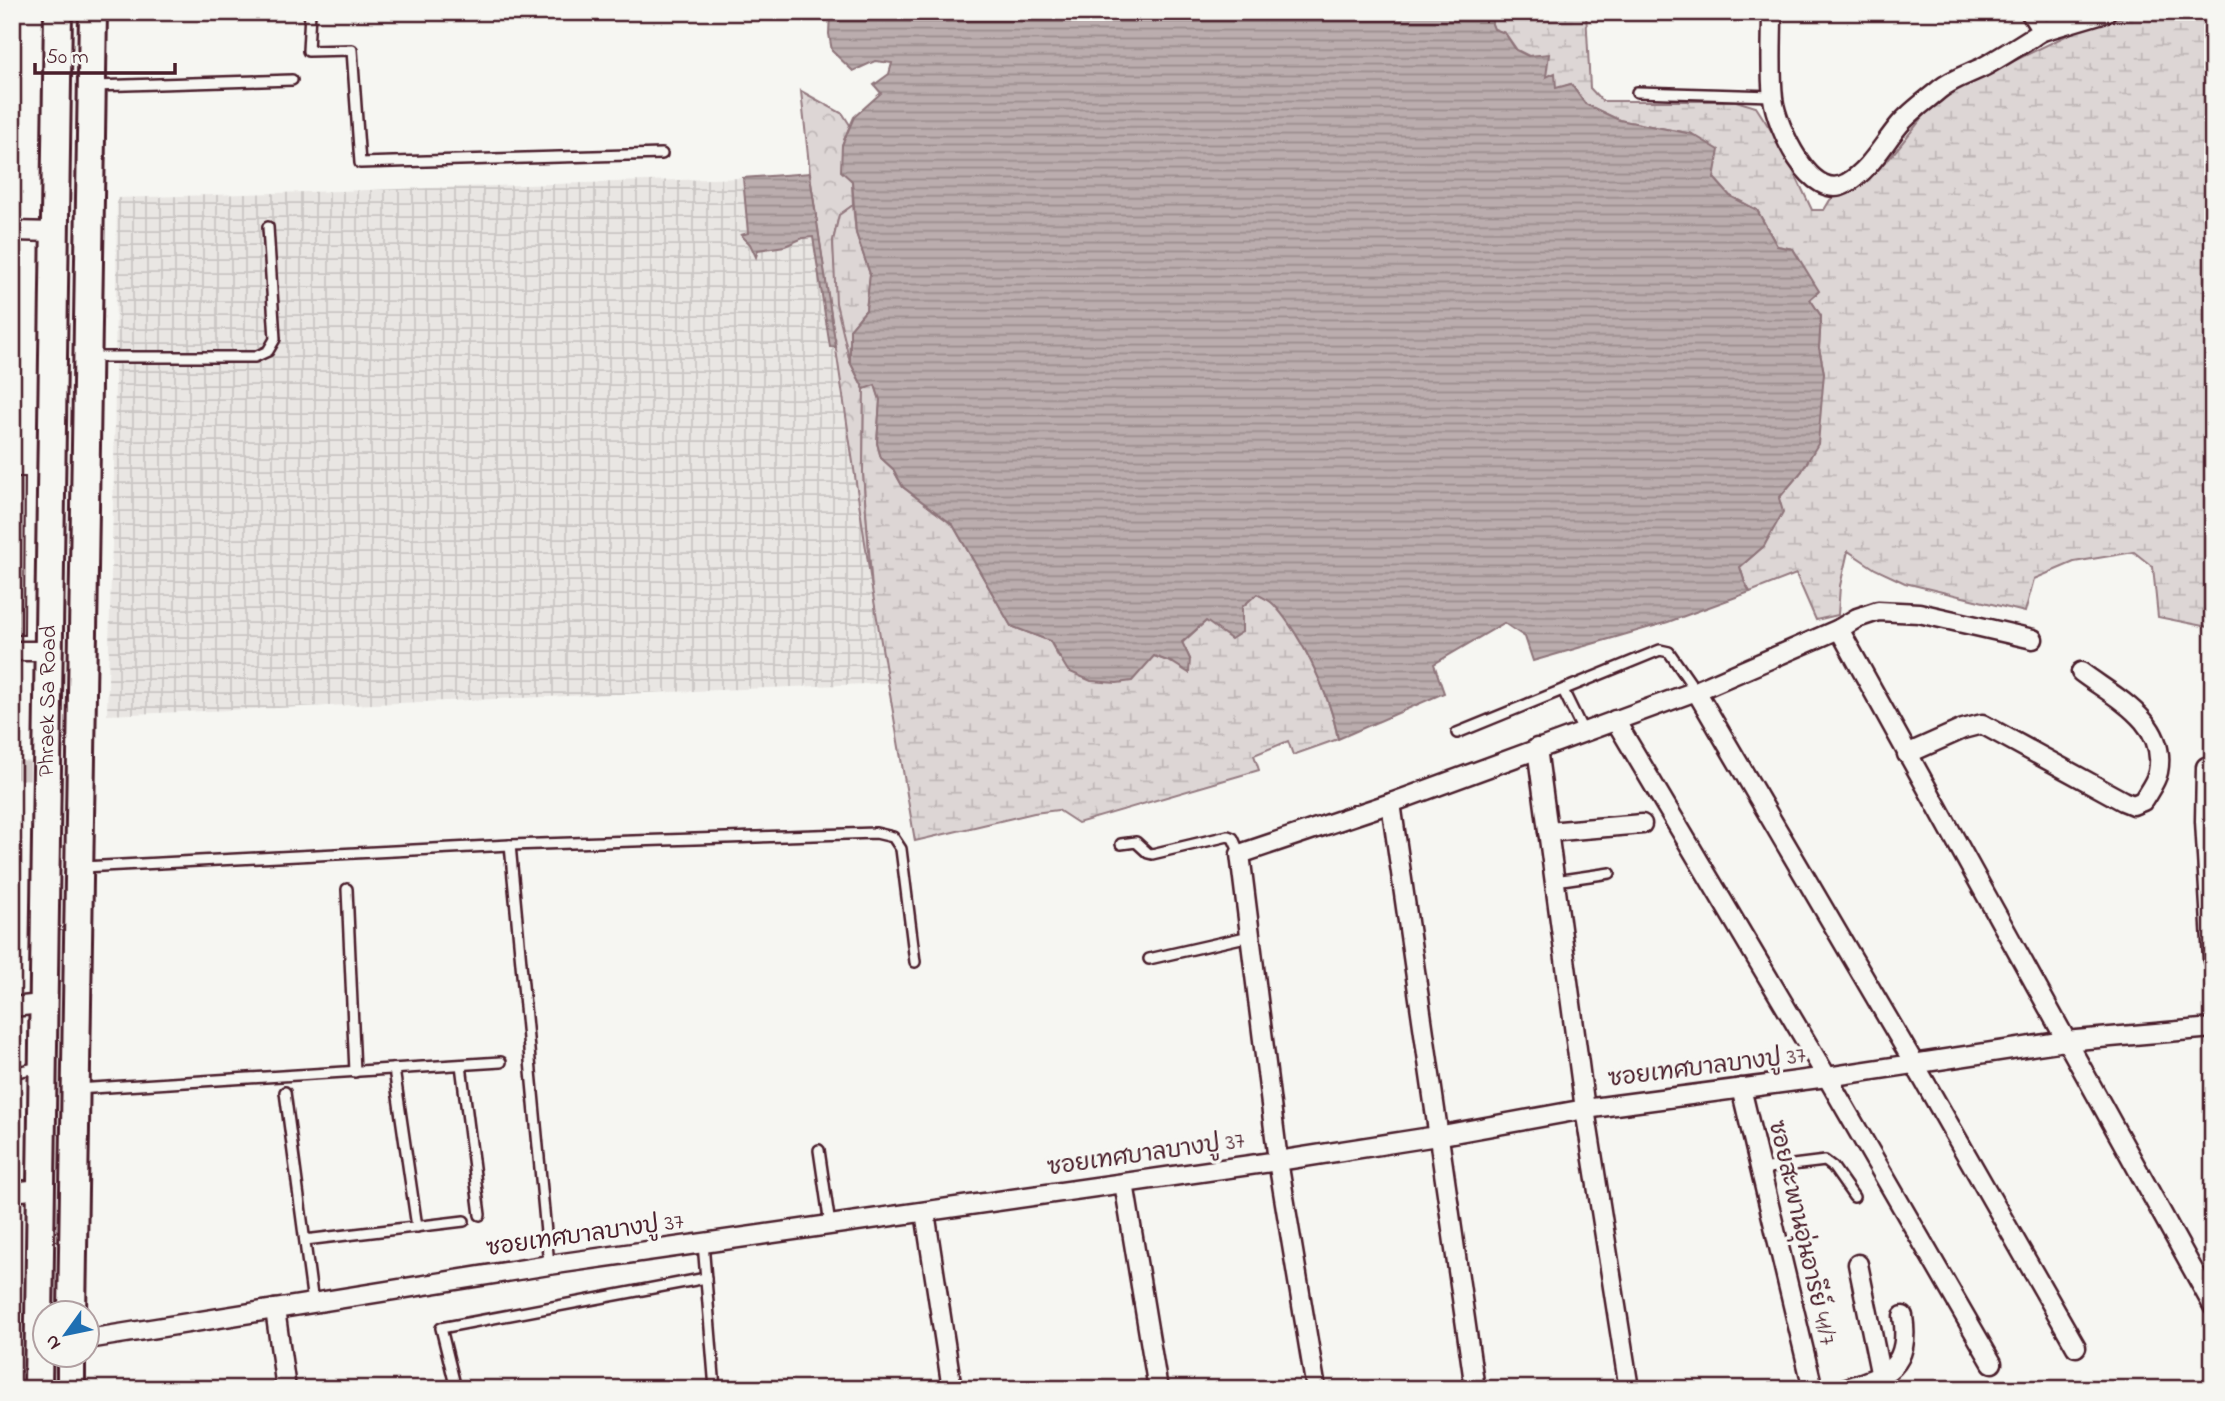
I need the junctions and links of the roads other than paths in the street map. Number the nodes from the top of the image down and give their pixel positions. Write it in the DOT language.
graph roads {
  1 [pos="58,12"];
  2 [pos="93,12"];
  3 [pos="310,12"];
  4 [pos="1772,12"];
  5 [pos="2030,12"];
  6 [pos="2106,12"];
  7 [pos="2042,31"];
  8 [pos="292,80"];
  9 [pos="92,86"];
  10 [pos="1637,92"];
  11 [pos="1773,96"];
  12 [pos="662,154"];
  13 [pos="268,227"];
  14 [pos="12,230"];
  15 [pos="55,232"];
  16 [pos="88,357"];
  17 [pos="1839,629"];
  18 [pos="2033,639"];
  19 [pos="12,651"];
  20 [pos="49,652"];
  21 [pos="2081,672"];
  22 [pos="1563,690"];
  23 [pos="1696,691"];
  24 [pos="1615,720"];
  25 [pos="1583,731"];
  26 [pos="1457,733"];
  27 [pos="1537,748"];
  28 [pos="1907,754"];
  29 [pos="2206,767"];
  30 [pos="1391,803"];
  31 [pos="1642,824"];
  32 [pos="1548,832"];
  33 [pos="1121,844"];
  34 [pos="510,845"];
  35 [pos="1240,854"];
  36 [pos="79,867"];
  37 [pos="1610,873"];
  38 [pos="1555,881"];
  39 [pos="347,889"];
  40 [pos="1250,936"];
  41 [pos="1149,959"];
  42 [pos="2213,960"];
  43 [pos="915,962"];
  44 [pos="42,1004"];
  45 [pos="12,1007"];
  46 [pos="2213,1028"];
  47 [pos="2065,1041"];
  48 [pos="501,1062"];
  49 [pos="1914,1063"];
  50 [pos="461,1065"];
  51 [pos="42,1067"];
  52 [pos="394,1069"];
  53 [pos="355,1072"];
  54 [pos="12,1073"];
  55 [pos="1827,1077"];
  56 [pos="1741,1088"];
  57 [pos="75,1090"];
  58 [pos="285,1092"];
  59 [pos="1584,1109"];
  60 [pos="1437,1136"];
  61 [pos="819,1150"];
  62 [pos="1278,1161"];
  63 [pos="1760,1170"];
  64 [pos="1124,1183"];
  65 [pos="40,1189"];
  66 [pos="12,1192"];
  67 [pos="1854,1197"];
  68 [pos="925,1212"];
  69 [pos="480,1215"];
  70 [pos="464,1221"];
  71 [pos="830,1225"];
  72 [pos="417,1227"];
  73 [pos="305,1240"];
  74 [pos="703,1244"];
  75 [pos="1858,1264"];
  76 [pos="549,1265"];
  77 [pos="706,1278"];
  78 [pos="72,1300"];
  79 [pos="313,1303"];
  80 [pos="2213,1306"];
  81 [pos="275,1308"];
  82 [pos="1903,1316"];
  83 [pos="102,1337"];
  84 [pos="2076,1347"];
  85 [pos="1992,1363"];
  86 [pos="71,1370"];
  87 [pos="1881,1377"];
  88 [pos="38,1389"];
  89 [pos="71,1389"];
  90 [pos="286,1389"];
  91 [pos="456,1389"];
  92 [pos="715,1389"];
  93 [pos="952,1389"];
  94 [pos="1158,1389"];
  95 [pos="1316,1389"];
  96 [pos="1475,1389"];
  97 [pos="1629,1389"];
  98 [pos="1812,1389"];
  99 [pos="1844,1389"];
  1 -- 15 [label="main road, Phraek Sa Road"];
  2 -- 9 [label="main road, Phraek Sa Road"];
  3 -- 12 [label="lane"];
  4 -- 11 [label="street"];
  5 -- 7 [label="street"];
  6 -- 7 [label="street"];
  7 -- 11 [label="street"];
  8 -- 9 [label="lane"];
  9 -- 16 [label="main road, Phraek Sa Road"];
  10 -- 11 [label="lane"];
  13 -- 16 [label="lane"];
  14 -- 15 [label="street"];
  15 -- 20 [label="main road, Phraek Sa Road"];
  16 -- 36 [label="main road, Phraek Sa Road"];
  17 -- 18 [label="street"];
  17 -- 23 [label="street"];
  17 -- 28 [label="street"];
  19 -- 20 [label="street"];
  20 -- 44 [label="main road, Phraek Sa Road"];
  21 -- 28 [label="street"];
  22 -- 23 [label="lane"];
  22 -- 25 [label="lane"];
  22 -- 26 [label="lane"];
  23 -- 24 [label="street"];
  23 -- 49 [label="street"];
  24 -- 25 [label="street"];
  24 -- 55 [label="street"];
  25 -- 27 [label="street"];
  27 -- 30 [label="street"];
  27 -- 32 [label="street"];
  28 -- 47 [label="street"];
  29 -- 42 [label="street"];
  30 -- 35 [label="street"];
  30 -- 60 [label="street"];
  31 -- 32 [label="street"];
  32 -- 38 [label="street"];
  33 -- 35 [label="lane"];
  34 -- 36 [label="lane"];
  34 -- 43 [label="lane"];
  34 -- 76 [label="lane"];
  35 -- 40 [label="street"];
  36 -- 57 [label="main road, Phraek Sa Road"];
  37 -- 38 [label="lane"];
  38 -- 59 [label="street"];
  39 -- 53 [label="lane"];
  40 -- 41 [label="lane"];
  40 -- 62 [label="street"];
  44 -- 45 [label="street"];
  44 -- 51 [label="main road, Phraek Sa Road"];
  46 -- 47 [label="street, ซอยเทศบาลบางปู 37"];
  47 -- 49 [label="street, ซอยเทศบาลบางปู 37"];
  47 -- 80 [label="street"];
  48 -- 50 [label="lane"];
  49 -- 55 [label="street, ซอยเทศบาลบางปู 37"];
  49 -- 84 [label="street"];
  50 -- 52 [label="lane"];
  50 -- 69 [label="lane"];
  51 -- 54 [label="lane"];
  51 -- 65 [label="main road, Phraek Sa Road"];
  52 -- 53 [label="lane"];
  52 -- 72 [label="lane"];
  53 -- 57 [label="lane"];
  55 -- 56 [label="street, ซอยเทศบาลบางปู 37"];
  55 -- 85 [label="street"];
  56 -- 59 [label="street, ซอยเทศบาลบางปู 37"];
  56 -- 63 [label="street, ซอยสะพานอุ่นอารีย์ 41/7"];
  57 -- 78 [label="main road, Phraek Sa Road"];
  58 -- 73 [label="lane"];
  59 -- 60 [label="street, ซอยเทศบาลบางปู 37"];
  59 -- 97 [label="street"];
  60 -- 62 [label="street, ซอยเทศบาลบางปู 37"];
  60 -- 96 [label="street"];
  61 -- 71 [label="lane"];
  62 -- 64 [label="street, ซอยเทศบาลบางปู 37"];
  62 -- 95 [label="street"];
  63 -- 67 [label="lane"];
  63 -- 98 [label="street, ซอยสะพานอุ่นอารีย์ 41/7"];
  64 -- 68 [label="street, ซอยเทศบาลบางปู 37"];
  64 -- 94 [label="street"];
  65 -- 66 [label="street"];
  65 -- 88 [label="main road, Phraek Sa Road"];
  68 -- 71 [label="street, ซอยเทศบาลบางปู 37"];
  68 -- 93 [label="street"];
  70 -- 72 [label="lane"];
  71 -- 74 [label="street, ซอยเทศบาลบางปู 37"];
  72 -- 73 [label="lane"];
  73 -- 79 [label="lane"];
  74 -- 76 [label="street, ซอยเทศบาลบางปู 37"];
  74 -- 77 [label="lane"];
  75 -- 87 [label="street"];
  76 -- 79 [label="street, ซอยเทศบาลบางปู 37"];
  77 -- 91 [label="lane"];
  77 -- 92 [label="lane"];
  79 -- 81 [label="street, ซอยเทศบาลบางปู 37"];
  81 -- 83 [label="street, ซอยเทศบาลบางปู 37"];
  81 -- 90 [label="street"];
  82 -- 87 [label="street"];
  86 -- 89 [label="main road"];
  87 -- 99 [label="street"];
}
